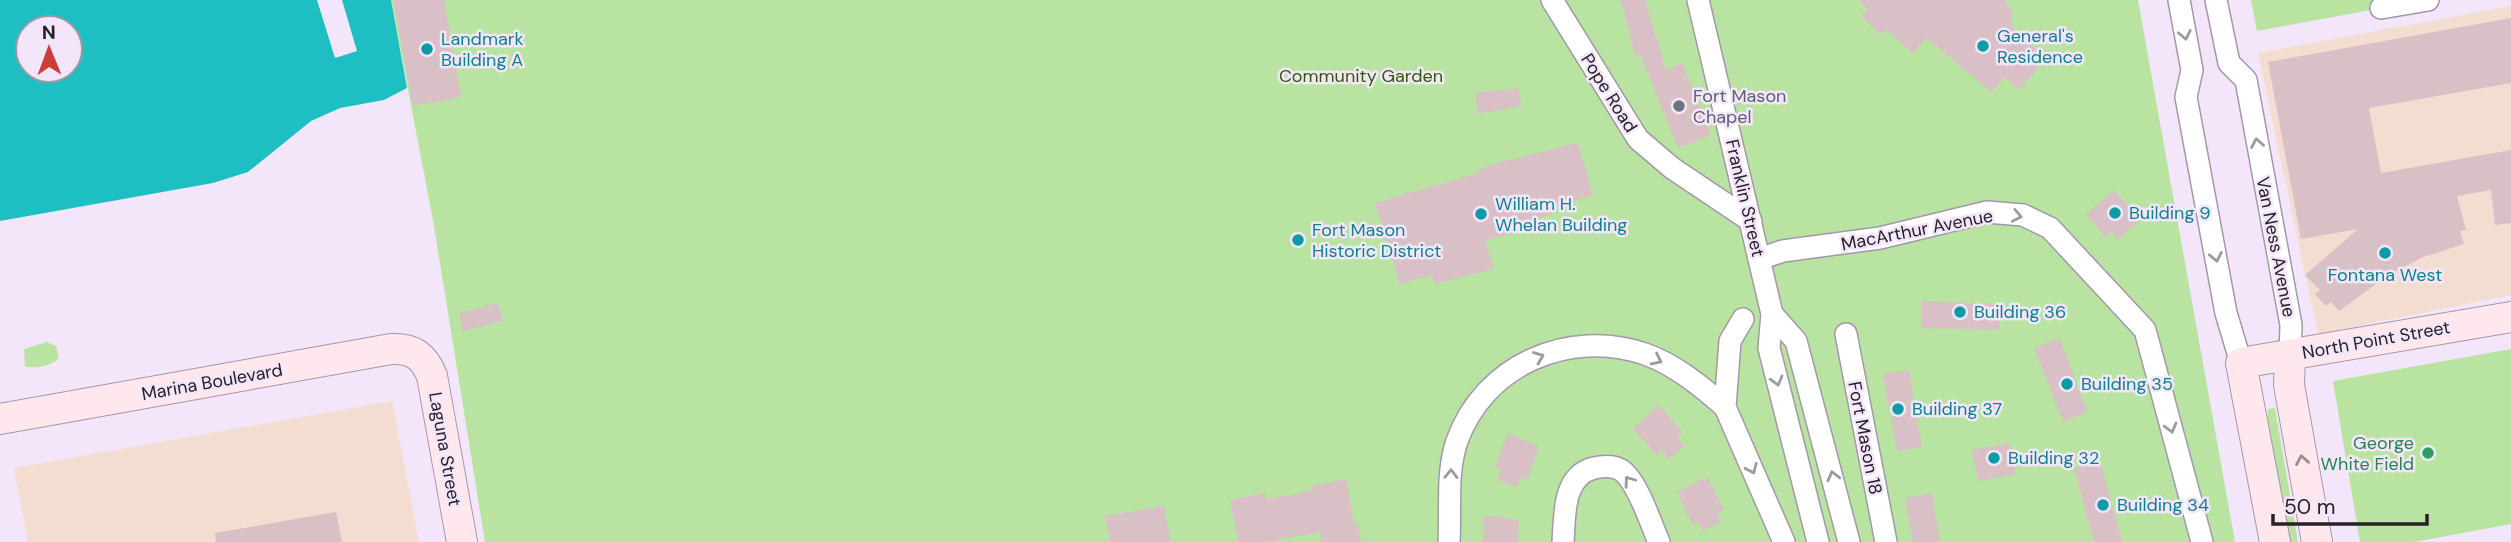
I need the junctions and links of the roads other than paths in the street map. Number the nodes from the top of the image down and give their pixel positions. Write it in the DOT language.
graph roads {
  1 [pos="1552,0"];
  2 [pos="1698,0"];
  3 [pos="2179,0"];
  4 [pos="2216,0"];
  5 [pos="2428,0"];
  6 [pos="2381,8"];
  7 [pos="2229,63"];
  8 [pos="2192,70"];
  9 [pos="1751,221"];
  10 [pos="1759,259"];
  11 [pos="1772,314"];
  12 [pos="2511,317"];
  13 [pos="1743,319"];
  14 [pos="1846,334"];
  15 [pos="2290,355"];
  16 [pos="422,358"];
  17 [pos="2242,363"];
  18 [pos="1725,407"];
  19 [pos="0,419"];
  20 [pos="462,542"];
  21 [pos="1449,542"];
  22 [pos="1563,542"];
  23 [pos="1659,542"];
  24 [pos="1784,542"];
  25 [pos="1818,542"];
  26 [pos="1849,542"];
  27 [pos="1886,542"];
  28 [pos="2202,542"];
  29 [pos="2275,542"];
  30 [pos="2317,542"];
  1 -- 9 [label="street, Pope Road"];
  2 -- 9 [label="street, Franklin Street"];
  3 -- 8 [label="street, one-way"];
  4 -- 7 [label="street, Van Ness Avenue"];
  5 -- 6 [label="street"];
  7 -- 8 [label="street"];
  15 -- 7 [label="street, Van Ness Avenue, one-way"];
  8 -- 17 [label="street, one-way"];
  9 -- 10 [label="street, Franklin Street"];
  10 -- 11 [label="street, Franklin Street"];
  10 -- 28 [label="street, MacArthur Avenue, one-way"];
  11 -- 25 [label="street, Franklin Street, one-way"];
  26 -- 11 [label="street, Franklin Street, one-way"];
  12 -- 15 [label="street, North Point Street"];
  13 -- 18 [label="street"];
  14 -- 27 [label="street, Fort Mason 18"];
  15 -- 17 [label="street, North Point Street"];
  30 -- 15 [label="street, Van Ness Avenue, one-way"];
  16 -- 19 [label="street, Marina Boulevard"];
  16 -- 20 [label="street, Laguna Street"];
  17 -- 29 [label="street"];
  21 -- 18 [label="street, one-way"];
  18 -- 24 [label="street, one-way"];
  23 -- 22 [label="street, one-way"];
}
